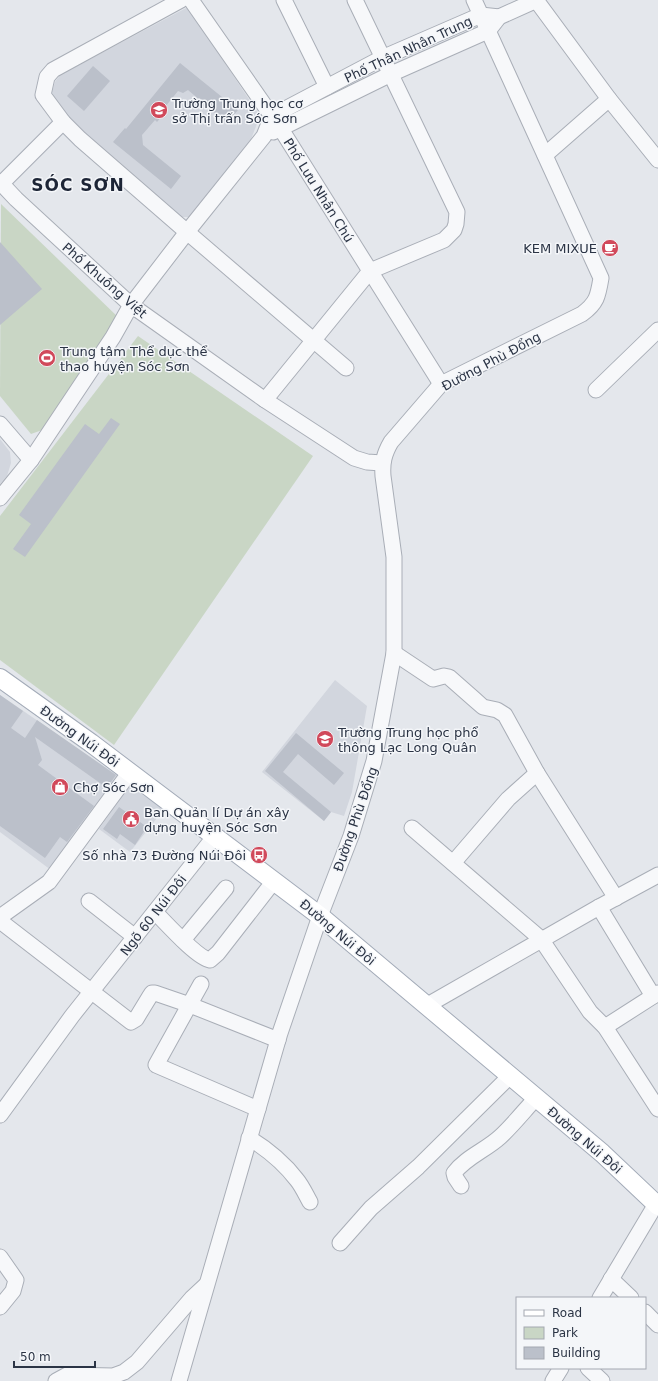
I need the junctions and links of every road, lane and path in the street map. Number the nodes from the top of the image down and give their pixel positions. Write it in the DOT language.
graph roads {
  1 [pos="181,0"];
  2 [pos="191,0"];
  3 [pos="284,0"];
  4 [pos="355,0"];
  5 [pos="474,0"];
  6 [pos="537,0"];
  7 [pos="481,15"];
  8 [pos="499,17"];
  9 [pos="488,31"];
  10 [pos="382,58"];
  11 [pos="391,74"];
  12 [pos="327,87"];
  13 [pos="609,99"];
  14 [pos="272,116"];
  15 [pos="63,122"];
  16 [pos="281,129"];
  17 [pos="264,136"];
  18 [pos="545,155"];
  19 [pos="658,160"];
  20 [pos="0,184"];
  21 [pos="186,232"];
  22 [pos="370,271"];
  23 [pos="130,305"];
  24 [pos="658,330"];
  25 [pos="313,341"];
  26 [pos="346,368"];
  27 [pos="441,384"];
  28 [pos="596,390"];
  29 [pos="265,400"];
  30 [pos="0,424"];
  31 [pos="31,460"];
  32 [pos="382,463"];
  33 [pos="0,498"];
  34 [pos="394,653"];
  35 [pos="0,678"];
  36 [pos="130,772"];
  37 [pos="536,773"];
  38 [pos="412,828"];
  39 [pos="215,836"];
  40 [pos="453,863"];
  41 [pos="658,875"];
  42 [pos="274,881"];
  43 [pos="226,888"];
  44 [pos="616,898"];
  45 [pos="89,901"];
  46 [pos="598,907"];
  47 [pos="155,912"];
  48 [pos="320,916"];
  49 [pos="0,917"];
  50 [pos="0,921"];
  51 [pos="135,937"];
  52 [pos="541,939"];
  53 [pos="183,940"];
  54 [pos="202,984"];
  55 [pos="90,992"];
  56 [pos="656,995"];
  57 [pos="190,1005"];
  58 [pos="426,1006"];
  59 [pos="605,1027"];
  60 [pos="278,1040"];
  61 [pos="510,1076"];
  62 [pos="536,1098"];
  63 [pos="656,1103"];
  64 [pos="258,1109"];
  65 [pos="0,1115"];
  66 [pos="249,1138"];
  67 [pos="462,1186"];
  68 [pos="655,1199"];
  69 [pos="310,1202"];
  70 [pos="340,1243"];
  71 [pos="0,1257"];
  72 [pos="611,1279"];
  73 [pos="207,1284"];
  74 [pos="601,1297"];
  75 [pos="630,1297"];
  76 [pos="0,1307"];
  77 [pos="646,1313"];
  78 [pos="658,1325"];
  79 [pos="559,1369"];
  80 [pos="589,1369"];
  81 [pos="56,1381"];
  82 [pos="179,1381"];
  83 [pos="553,1381"];
  84 [pos="602,1381"];
  1 -- 15 [label="street"];
  2 -- 14 [label="street, Phố Lưu Nhân Chú"];
  3 -- 12 [label="street"];
  4 -- 10 [label="street"];
  5 -- 7 [label="street, Đường Phù Đổng"];
  6 -- 8 [label="street"];
  6 -- 13 [label="street"];
  7 -- 8 [label="street, Phố Thân Nhân Trung"];
  7 -- 9 [label="street, Đường Phù Đổng"];
  7 -- 10 [label="street, Phố Thân Nhân Trung"];
  8 -- 9 [label="street, Phố Thân Nhân Trung"];
  9 -- 11 [label="street, Phố Thân Nhân Trung"];
  9 -- 18 [label="street, Đường Phù Đổng"];
  10 -- 11 [label="street"];
  10 -- 12 [label="street, Phố Thân Nhân Trung"];
  11 -- 16 [label="street, Phố Thân Nhân Trung"];
  11 -- 22 [label="street"];
  12 -- 14 [label="street, Phố Thân Nhân Trung"];
  13 -- 18 [label="street"];
  13 -- 19 [label="street"];
  14 -- 16 [label="street, Phố Lưu Nhân Chú"];
  14 -- 17 [label="street, Phố Thân Nhân Trung"];
  15 -- 20 [label="street"];
  15 -- 21 [label="street"];
  16 -- 17 [label="street, Phố Thân Nhân Trung"];
  16 -- 22 [label="street, Phố Lưu Nhân Chú"];
  17 -- 21 [label="street, Phố Thân Nhân Trung"];
  18 -- 27 [label="street, Đường Phù Đổng"];
  20 -- 23 [label="street, Phố Khuông Việt"];
  21 -- 23 [label="street, Phố Thân Nhân Trung"];
  21 -- 25 [label="street"];
  22 -- 25 [label="street"];
  22 -- 27 [label="street, Phố Lưu Nhân Chú"];
  23 -- 29 [label="street, Phố Khuông Việt"];
  23 -- 31 [label="street, Phố Thân Nhân Trung"];
  24 -- 28 [label="street"];
  25 -- 26 [label="street"];
  25 -- 29 [label="street"];
  27 -- 32 [label="street, Đường Phù Đổng"];
  29 -- 32 [label="street, Phố Khuông Việt"];
  30 -- 31 [label="street"];
  31 -- 33 [label="street, Phố Thân Nhân Trung"];
  32 -- 34 [label="street, Đường Phù Đổng"];
  34 -- 37 [label="street"];
  34 -- 48 [label="street, Đường Phù Đổng"];
  35 -- 36 [label="main road, Đường Núi Đôi"];
  36 -- 39 [label="main road, Đường Núi Đôi"];
  36 -- 49 [label="street"];
  37 -- 40 [label="street"];
  37 -- 44 [label="street"];
  38 -- 40 [label="street"];
  39 -- 42 [label="main road, Đường Núi Đôi"];
  39 -- 47 [label="street, Ngõ 60 Núi Đôi"];
  40 -- 52 [label="street"];
  41 -- 44 [label="street"];
  42 -- 48 [label="main road, Đường Núi Đôi"];
  42 -- 53 [label="street"];
  43 -- 53 [label="street"];
  44 -- 46 [label="street"];
  45 -- 51 [label="street"];
  46 -- 52 [label="street"];
  46 -- 56 [label="street"];
  47 -- 51 [label="street, Ngõ 60 Núi Đôi"];
  47 -- 53 [label="street"];
  48 -- 58 [label="main road, Đường Núi Đôi"];
  48 -- 60 [label="street, Đường Phù Đổng"];
  50 -- 55 [label="street"];
  51 -- 55 [label="street, Ngõ 60 Núi Đôi"];
  52 -- 58 [label="street"];
  52 -- 59 [label="street"];
  54 -- 57 [label="street"];
  55 -- 57 [label="street"];
  55 -- 65 [label="street, Ngõ 60 Núi Đôi"];
  56 -- 59 [label="street"];
  57 -- 60 [label="street"];
  57 -- 64 [label="street"];
  58 -- 61 [label="main road, Đường Núi Đôi"];
  59 -- 63 [label="street"];
  60 -- 64 [label="street, Đường Phù Đổng"];
  61 -- 62 [label="main road, Đường Núi Đôi"];
  61 -- 70 [label="street"];
  62 -- 67 [label="street"];
  62 -- 68 [label="main road, Đường Núi Đôi"];
  64 -- 66 [label="street, Đường Phù Đổng"];
  66 -- 69 [label="street"];
  66 -- 73 [label="street, Đường Phù Đổng"];
  68 -- 72 [label="street"];
  71 -- 76 [label="street"];
  72 -- 74 [label="street"];
  72 -- 75 [label="street"];
  73 -- 81 [label="street"];
  73 -- 82 [label="street, Đường Phù Đổng"];
  77 -- 78 [label="street"];
  79 -- 83 [label="street"];
  80 -- 84 [label="street"];
}
